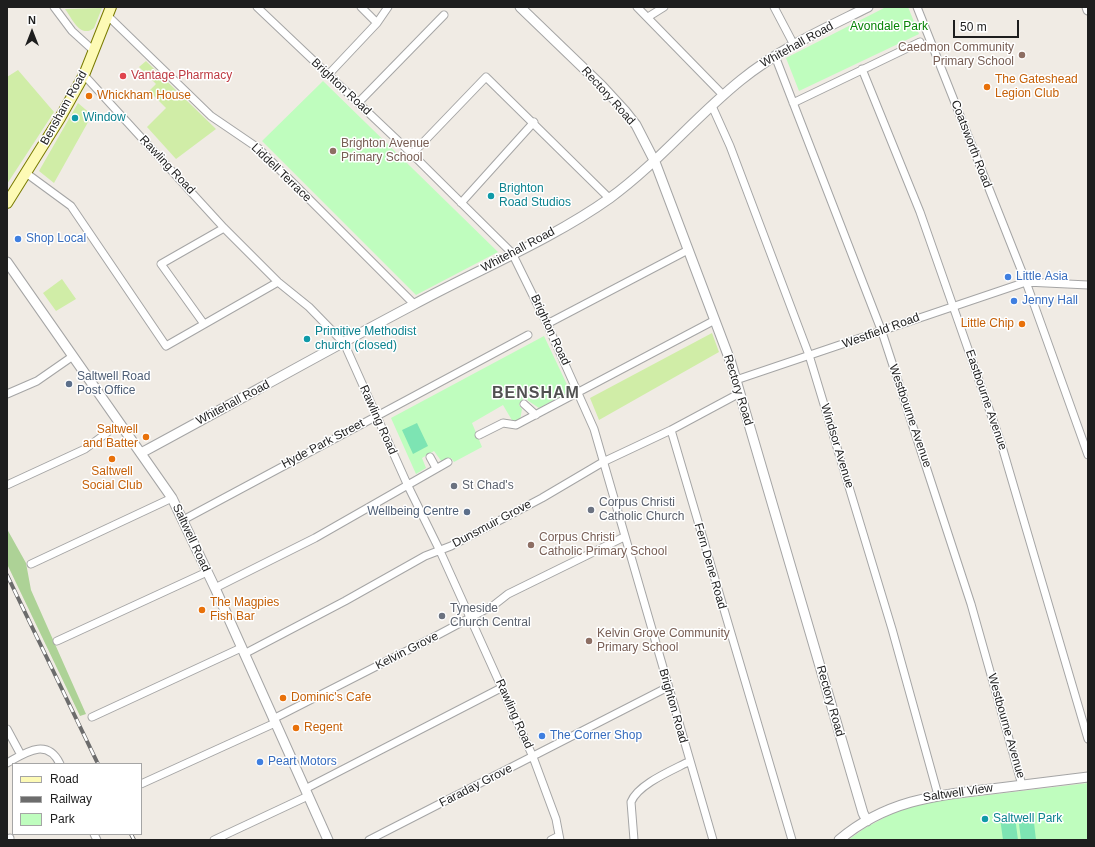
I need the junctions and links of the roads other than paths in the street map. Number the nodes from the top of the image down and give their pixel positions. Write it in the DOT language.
graph roads {
  1 [pos="54,7"];
  2 [pos="257,7"];
  3 [pos="361,7"];
  4 [pos="388,7"];
  5 [pos="637,7"];
  6 [pos="664,7"];
  7 [pos="774,7"];
  8 [pos="868,7"];
  9 [pos="917,7"];
  10 [pos="1087,7"];
  11 [pos="524,8"];
  12 [pos="1088,10"];
  13 [pos="110,12"];
  14 [pos="444,15"];
  15 [pos="648,18"];
  16 [pos="377,23"];
  17 [pos="920,42"];
  18 [pos="794,45"];
  19 [pos="94,51"];
  20 [pos="775,56"];
  21 [pos="862,69"];
  22 [pos="84,75"];
  23 [pos="328,75"];
  24 [pos="723,95"];
  25 [pos="358,103"];
  26 [pos="793,103"];
  27 [pos="712,106"];
  28 [pos="534,122"];
  29 [pos="412,154"];
  30 [pos="655,162"];
  31 [pos="26,172"];
  32 [pos="609,198"];
  33 [pos="7,203"];
  34 [pos="461,204"];
  35 [pos="224,228"];
  36 [pos="688,250"];
  37 [pos="512,253"];
  38 [pos="7,262"];
  39 [pos="278,282"];
  40 [pos="1026,282"];
  41 [pos="1088,285"];
  42 [pos="414,304"];
  43 [pos="954,306"];
  44 [pos="716,320"];
  45 [pos="204,324"];
  46 [pos="547,324"];
  47 [pos="882,332"];
  48 [pos="528,335"];
  49 [pos="344,343"];
  50 [pos="809,355"];
  51 [pos="73,356"];
  52 [pos="736,380"];
  53 [pos="579,392"];
  54 [pos="740,392"];
  55 [pos="7,394"];
  56 [pos="524,404"];
  57 [pos="536,415"];
  58 [pos="376,416"];
  59 [pos="120,423"];
  60 [pos="671,430"];
  61 [pos="479,435"];
  62 [pos="141,453"];
  63 [pos="1088,455"];
  64 [pos="430,457"];
  65 [pos="448,462"];
  66 [pos="603,462"];
  67 [pos="436,468"];
  68 [pos="7,485"];
  69 [pos="408,486"];
  70 [pos="172,498"];
  71 [pos="183,520"];
  72 [pos="624,537"];
  73 [pos="440,551"];
  74 [pos="31,564"];
  75 [pos="207,572"];
  76 [pos="215,588"];
  77 [pos="470,618"];
  78 [pos="56,641"];
  79 [pos="242,651"];
  80 [pos="668,687"];
  81 [pos="501,688"];
  82 [pos="92,717"];
  83 [pos="274,721"];
  84 [pos="7,729"];
  85 [pos="1088,739"];
  86 [pos="21,756"];
  87 [pos="533,756"];
  88 [pos="690,761"];
  89 [pos="7,763"];
  90 [pos="59,763"];
  91 [pos="1088,777"];
  92 [pos="142,784"];
  93 [pos="1022,785"];
  94 [pos="306,792"];
  95 [pos="938,795"];
  96 [pos="866,821"];
  97 [pos="559,838"];
  98 [pos="214,840"];
  99 [pos="328,840"];
  100 [pos="369,840"];
  101 [pos="552,840"];
  102 [pos="634,840"];
  103 [pos="713,840"];
  104 [pos="792,840"];
  105 [pos="839,840"];
  1 -- 19 [label="street"];
  2 -- 23 [label="street, Brighton Road"];
  3 -- 16 [label="street"];
  4 -- 16 [label="street"];
  5 -- 15 [label="street"];
  6 -- 15 [label="street"];
  7 -- 18 [label="street"];
  8 -- 18 [label="street, Whitehall Road"];
  9 -- 40 [label="street, Coatsworth Road"];
  10 -- 12 [label="street"];
  11 -- 30 [label="street, Rectory Road"];
  13 -- 19 [label="main road, Bensham Road"];
  13 -- 42 [label="street, Liddell Terrace"];
  14 -- 25 [label="street"];
  15 -- 24 [label="street"];
  16 -- 23 [label="street"];
  17 -- 21 [label="street"];
  18 -- 20 [label="street, Whitehall Road"];
  19 -- 22 [label="main road, Bensham Road"];
  20 -- 24 [label="street, Whitehall Road"];
  20 -- 26 [label="street, Westbourne Avenue"];
  21 -- 26 [label="street"];
  21 -- 43 [label="street, Eastbourne Avenue"];
  22 -- 31 [label="main road, Bensham Road"];
  22 -- 35 [label="street, Rawling Road"];
  23 -- 25 [label="street, Brighton Road"];
  24 -- 27 [label="street, Whitehall Road"];
  25 -- 29 [label="street, Brighton Road"];
  26 -- 47 [label="street, Westbourne Avenue"];
  27 -- 30 [label="street, Whitehall Road"];
  27 -- 50 [label="street, Windsor Avenue"];
  28 -- 29 [label="street"];
  28 -- 32 [label="street"];
  28 -- 34 [label="street"];
  29 -- 34 [label="street, Brighton Road"];
  30 -- 32 [label="street, Whitehall Road"];
  30 -- 36 [label="street, Rectory Road"];
  31 -- 33 [label="main road, Bensham Road"];
  31 -- 45 [label="street"];
  32 -- 37 [label="street, Whitehall Road"];
  34 -- 37 [label="street, Brighton Road"];
  35 -- 39 [label="street, Rawling Road"];
  35 -- 45 [label="street"];
  36 -- 44 [label="street, Rectory Road"];
  36 -- 46 [label="street"];
  37 -- 42 [label="street, Whitehall Road"];
  37 -- 46 [label="street, Brighton Road"];
  38 -- 51 [label="street, Saltwell Road"];
  39 -- 45 [label="street"];
  39 -- 49 [label="street, Rawling Road"];
  40 -- 41 [label="street"];
  40 -- 43 [label="street, Westfield Road"];
  40 -- 63 [label="street, Coatsworth Road"];
  42 -- 49 [label="street, Whitehall Road"];
  43 -- 47 [label="street, Westfield Road"];
  43 -- 85 [label="street, Eastbourne Avenue"];
  44 -- 52 [label="street, Rectory Road"];
  44 -- 53 [label="street"];
  46 -- 53 [label="street, Brighton Road"];
  47 -- 50 [label="street, Westfield Road"];
  47 -- 93 [label="street, Westbourne Avenue"];
  48 -- 58 [label="street, Hyde Park Street"];
  49 -- 58 [label="street, Rawling Road"];
  49 -- 62 [label="street, Whitehall Road"];
  50 -- 52 [label="street, Westfield Road"];
  50 -- 95 [label="street, Windsor Avenue"];
  51 -- 55 [label="street"];
  51 -- 59 [label="street, Saltwell Road"];
  52 -- 54 [label="street, Rectory Road"];
  53 -- 57 [label="street"];
  53 -- 66 [label="street, Brighton Road"];
  54 -- 60 [label="street, Dunsmuir Grove"];
  54 -- 96 [label="street, Rectory Road"];
  56 -- 57 [label="street"];
  57 -- 61 [label="street"];
  58 -- 69 [label="street, Rawling Road"];
  58 -- 71 [label="street, Hyde Park Street"];
  59 -- 62 [label="street, Saltwell Road"];
  59 -- 68 [label="street"];
  60 -- 66 [label="street, Dunsmuir Grove"];
  60 -- 104 [label="street, Fern Dene Road"];
  62 -- 70 [label="street, Saltwell Road"];
  64 -- 67 [label="street"];
  65 -- 67 [label="street"];
  66 -- 72 [label="street, Brighton Road"];
  66 -- 73 [label="street, Dunsmuir Grove"];
  67 -- 69 [label="street"];
  69 -- 73 [label="street, Rawling Road"];
  69 -- 76 [label="street"];
  70 -- 71 [label="street, Saltwell Road"];
  70 -- 74 [label="street"];
  71 -- 75 [label="street, Saltwell Road"];
  72 -- 77 [label="street, Kelvin Grove"];
  72 -- 80 [label="street, Brighton Road"];
  73 -- 77 [label="street, Rawling Road"];
  73 -- 79 [label="street, Dunsmuir Grove"];
  75 -- 76 [label="street, Saltwell Road"];
  75 -- 78 [label="street"];
  76 -- 79 [label="street, Saltwell Road"];
  77 -- 81 [label="street, Rawling Road"];
  77 -- 83 [label="street, Kelvin Grove"];
  79 -- 82 [label="street, Dunsmuir Grove"];
  79 -- 83 [label="street, Saltwell Road"];
  80 -- 87 [label="street, Faraday Grove"];
  80 -- 88 [label="street, Brighton Road"];
  81 -- 87 [label="street, Rawling Road"];
  81 -- 94 [label="street"];
  83 -- 92 [label="street, Kelvin Grove"];
  83 -- 94 [label="street, Saltwell Road"];
  84 -- 86 [label="street"];
  86 -- 89 [label="street"];
  86 -- 90 [label="street"];
  87 -- 97 [label="street, Rawling Road"];
  87 -- 100 [label="street, Faraday Grove"];
  88 -- 102 [label="street"];
  88 -- 103 [label="street, Brighton Road"];
  91 -- 93 [label="street, Saltwell View"];
  93 -- 95 [label="street, Saltwell View"];
  94 -- 98 [label="street"];
  94 -- 99 [label="street, Saltwell Road"];
  95 -- 96 [label="street, Saltwell View"];
  96 -- 105 [label="street, Saltwell View"];
  97 -- 101 [label="street"];
}
